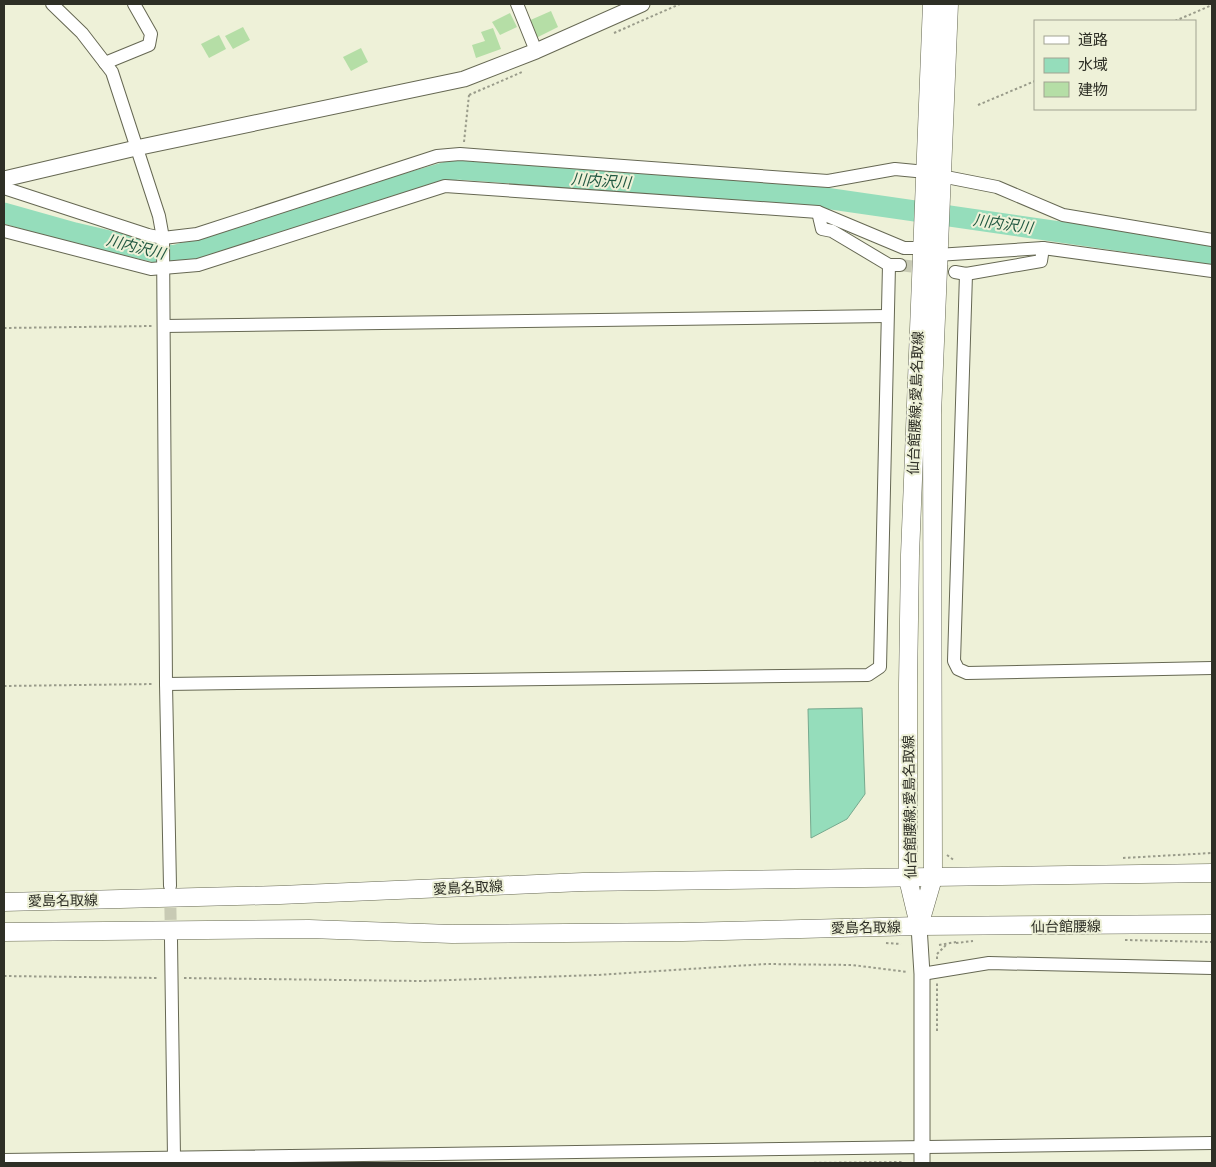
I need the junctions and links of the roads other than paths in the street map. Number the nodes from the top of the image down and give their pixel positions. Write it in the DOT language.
graph roads {
  1 [pos="52,4"];
  2 [pos="134,4"];
  3 [pos="517,4"];
  4 [pos="642,4"];
  5 [pos="932,4"];
  6 [pos="949,4"];
  7 [pos="536,52"];
  8 [pos="105,63"];
  9 [pos="136,148"];
  10 [pos="4,180"];
  11 [pos="933,181"];
  12 [pos="4,188"];
  13 [pos="818,212"];
  14 [pos="4,232"];
  15 [pos="1212,240"];
  16 [pos="163,241"];
  17 [pos="930,244"];
  18 [pos="1043,248"];
  19 [pos="162,265"];
  20 [pos="1212,271"];
  21 [pos="887,316"];
  22 [pos="164,326"];
  23 [pos="1212,668"];
  24 [pos="166,684"];
  25 [pos="1212,873"];
  26 [pos="933,878"];
  27 [pos="908,879"];
  28 [pos="170,886"];
  29 [pos="4,902"];
  30 [pos="1212,924"];
  31 [pos="919,926"];
  32 [pos="4,932"];
  33 [pos="171,940"];
  34 [pos="1212,968"];
  35 [pos="922,974"];
  36 [pos="1212,1143"];
  37 [pos="921,1146"];
  38 [pos="174,1158"];
  39 [pos="4,1160"];
  40 [pos="922,1163"];
  1 -- 8 [label="street"];
  2 -- 8 [label="street"];
  3 -- 7 [label="street"];
  4 -- 7 [label="street"];
  5 -- 11 [label="main road, 仙台館腰線;愛島名取線"];
  6 -- 11 [label="main road, 仙台館腰線;愛島名取線"];
  7 -- 9 [label="street"];
  8 -- 9 [label="street"];
  9 -- 10 [label="street"];
  9 -- 16 [label="street"];
  11 -- 15 [label="street"];
  11 -- 16 [label="street"];
  11 -- 17 [label="main road, 仙台館腰線;愛島名取線"];
  12 -- 16 [label="street"];
  13 -- 17 [label="street"];
  13 -- 19 [label="street"];
  13 -- 21 [label="street"];
  14 -- 19 [label="street"];
  16 -- 19 [label="street"];
  17 -- 18 [label="street"];
  17 -- 26 [label="main road, 仙台館腰線;愛島名取線"];
  17 -- 27 [label="main road, 仙台館腰線;愛島名取線"];
  18 -- 20 [label="street"];
  18 -- 23 [label="street"];
  19 -- 22 [label="street"];
  21 -- 22 [label="street"];
  21 -- 24 [label="street"];
  22 -- 24 [label="street"];
  24 -- 28 [label="street"];
  25 -- 26 [label="main road"];
  26 -- 27 [label="main road, 愛島名取線"];
  26 -- 31 [label="main road, 仙台館腰線;愛島名取線"];
  27 -- 29 [label="main road, 愛島名取線"];
  27 -- 31 [label="main road, 仙台館腰線;愛島名取線"];
  30 -- 31 [label="main road, 仙台館腰線"];
  31 -- 32 [label="main road, 愛島名取線"];
  31 -- 35 [label="street"];
  33 -- 38 [label="street"];
  34 -- 35 [label="street"];
  35 -- 37 [label="street"];
  36 -- 37 [label="street"];
  37 -- 38 [label="street"];
  37 -- 40 [label="street"];
  38 -- 39 [label="street"];
}
